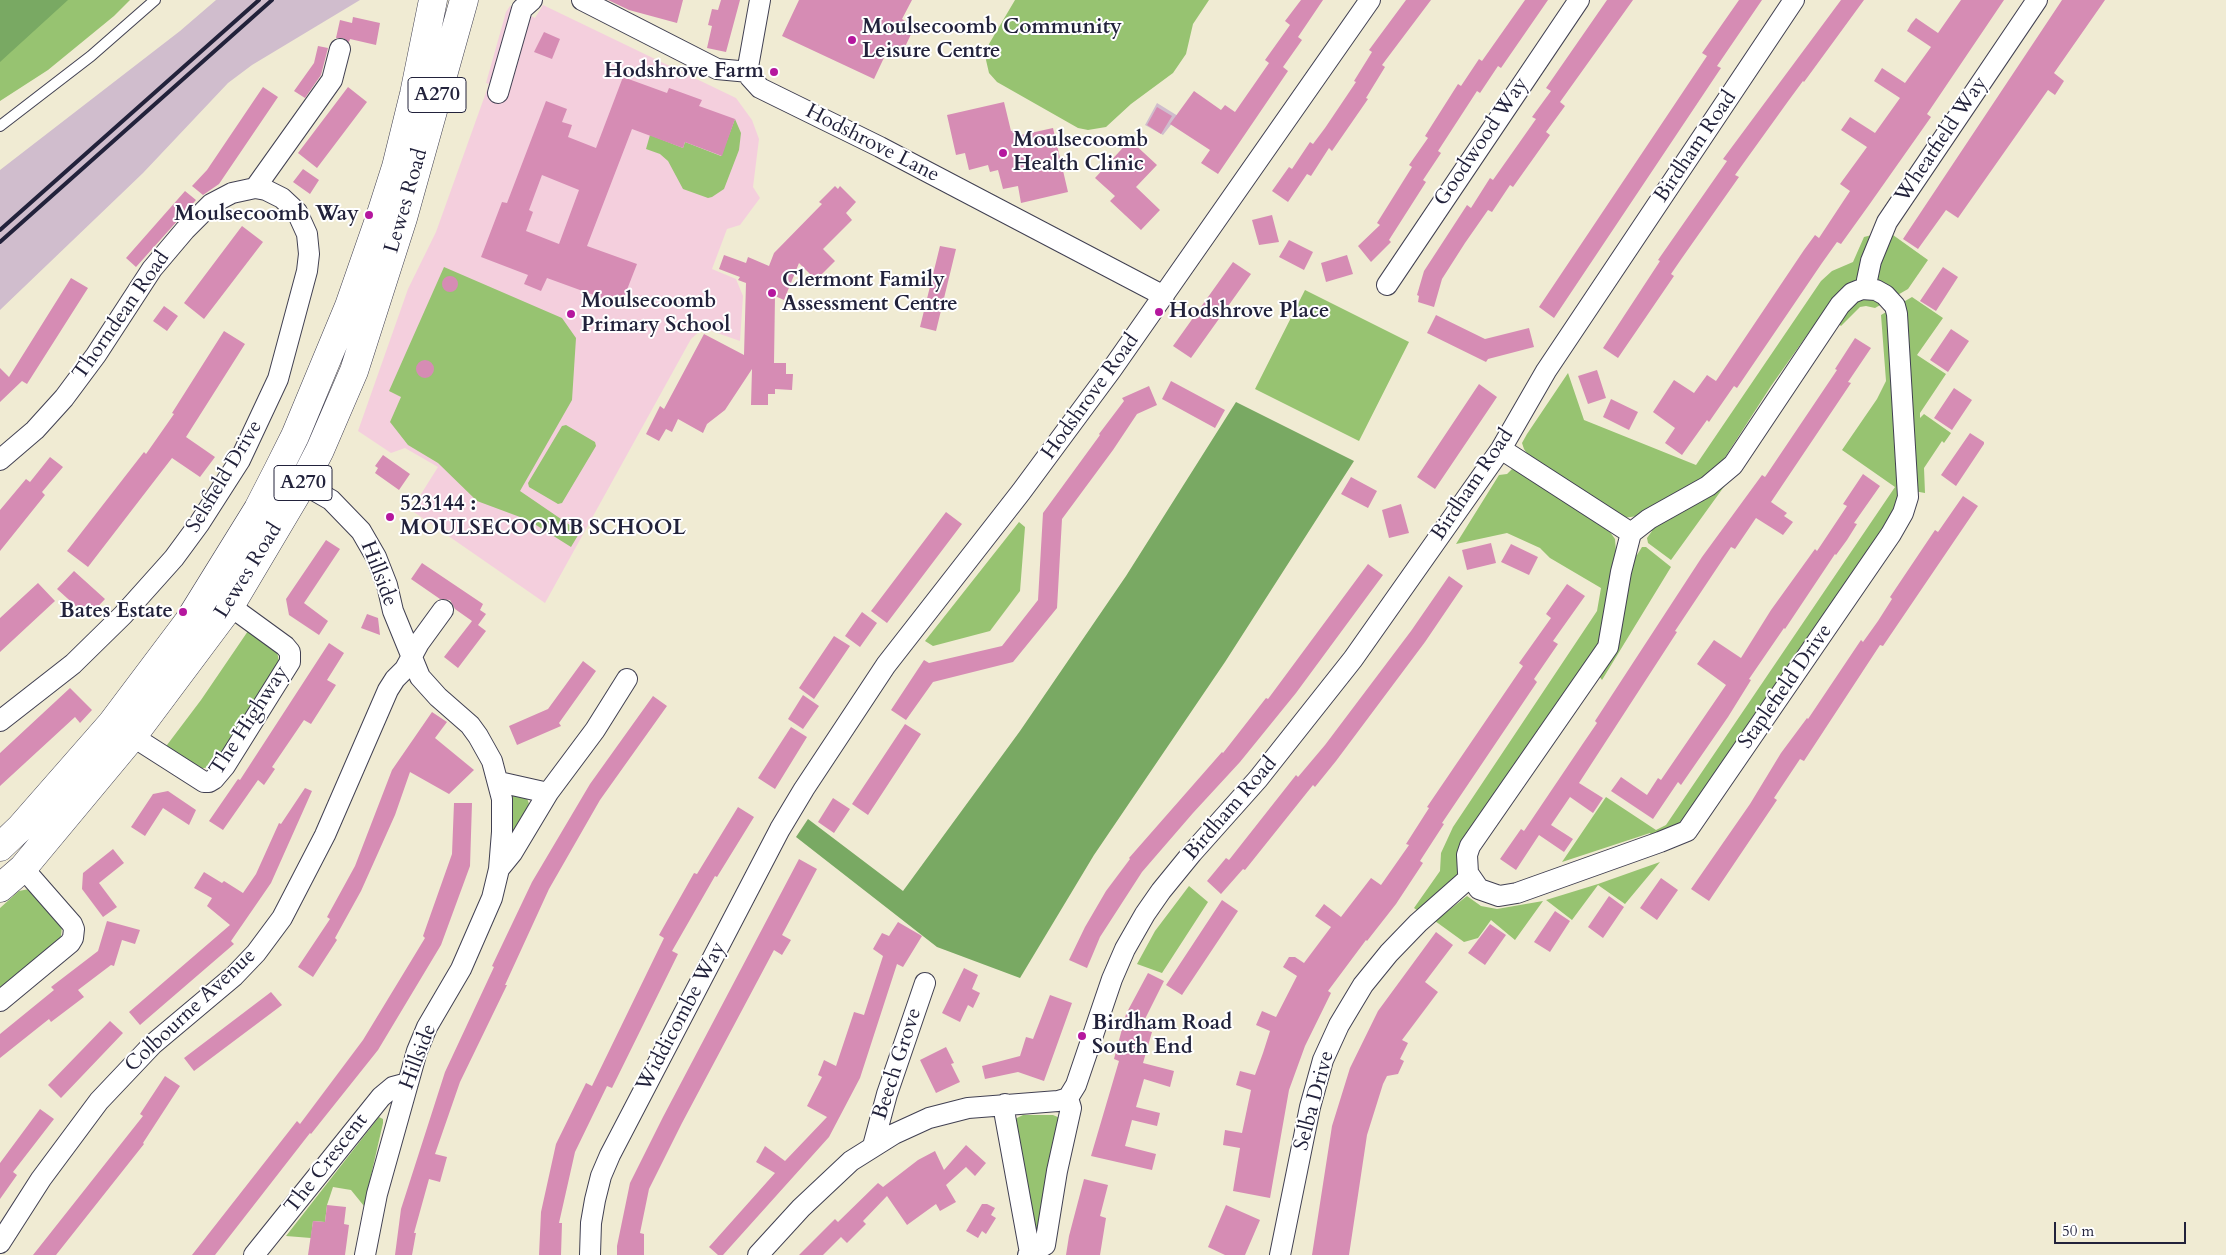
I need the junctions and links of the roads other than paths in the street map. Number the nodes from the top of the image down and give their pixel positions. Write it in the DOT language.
graph roads {
  1 [pos="154,0"];
  2 [pos="433,0"];
  3 [pos="464,0"];
  4 [pos="532,0"];
  5 [pos="582,0"];
  6 [pos="760,0"];
  7 [pos="1370,0"];
  8 [pos="1579,0"];
  9 [pos="1794,0"];
  10 [pos="2037,0"];
  11 [pos="340,49"];
  12 [pos="749,72"];
  13 [pos="498,93"];
  14 [pos="0,126"];
  15 [pos="254,188"];
  16 [pos="1386,285"];
  17 [pos="1868,289"];
  18 [pos="1164,296"];
  19 [pos="1500,449"];
  20 [pos="0,460"];
  21 [pos="278,470"];
  22 [pos="303,483"];
  23 [pos="1631,533"];
  24 [pos="230,606"];
  25 [pos="443,610"];
  26 [pos="411,658"];
  27 [pos="627,679"];
  28 [pos="0,722"];
  29 [pos="122,730"];
  30 [pos="499,782"];
  31 [pos="804,789"];
  32 [pos="548,793"];
  33 [pos="0,847"];
  34 [pos="23,868"];
  35 [pos="499,869"];
  36 [pos="1469,878"];
  37 [pos="0,888"];
  38 [pos="924,983"];
  39 [pos="0,1001"];
  40 [pos="408,1083"];
  41 [pos="1068,1098"];
  42 [pos="1005,1104"];
  43 [pos="873,1146"];
  44 [pos="0,1243"];
  45 [pos="1029,1254"];
  46 [pos="254,1255"];
  47 [pos="365,1255"];
  48 [pos="590,1255"];
  49 [pos="758,1255"];
  50 [pos="1280,1255"];
  1 -- 14 [label="lane"];
  2 -- 21 [label="main road, Lewes Road / A270"];
  3 -- 22 [label="main road, Lewes Road / A270"];
  4 -- 13 [label="street"];
  5 -- 12 [label="street"];
  6 -- 12 [label="street"];
  7 -- 18 [label="street, Hodshrove Road"];
  8 -- 16 [label="street, Goodwood Way"];
  9 -- 19 [label="street, Birdham Road"];
  10 -- 17 [label="street, Wheatfield Way"];
  11 -- 15 [label="street"];
  12 -- 18 [label="street, Hodshrove Lane"];
  15 -- 20 [label="street, Thorndean Road"];
  15 -- 28 [label="street, Selsfield Drive"];
  17 -- 23 [label="street"];
  17 -- 36 [label="street, Staplefield Drive"];
  18 -- 31 [label="street, Hodshrove Road"];
  19 -- 23 [label="street"];
  19 -- 41 [label="street, Birdham Road"];
  21 -- 22 [label="street, Hillside"];
  21 -- 29 [label="main road, Lewes Road / A270"];
  22 -- 24 [label="main road, Lewes Road / A270"];
  22 -- 26 [label="street, Hillside"];
  23 -- 36 [label="street"];
  24 -- 29 [label="main road, Lewes Road / A270"];
  24 -- 29 [label="street, The Highway"];
  25 -- 26 [label="street"];
  26 -- 30 [label="street, Hillside"];
  26 -- 44 [label="street, Colbourne Avenue"];
  27 -- 32 [label="street, Hillside"];
  29 -- 33 [label="main road, Lewes Road / A270"];
  29 -- 34 [label="main road, Lewes Road / A270"];
  30 -- 32 [label="street"];
  30 -- 35 [label="street, Hillside"];
  31 -- 48 [label="street, Widdicombe Way"];
  32 -- 35 [label="street, Hillside"];
  34 -- 37 [label="main road, Lewes Road / A270"];
  34 -- 39 [label="street"];
  35 -- 40 [label="street, Hillside"];
  36 -- 50 [label="street, Selba Drive"];
  38 -- 43 [label="street, Beech Grove"];
  40 -- 46 [label="street, The Crescent"];
  40 -- 47 [label="street, Hillside"];
  41 -- 42 [label="street"];
  41 -- 45 [label="street"];
  42 -- 43 [label="street"];
  42 -- 45 [label="street"];
  43 -- 49 [label="street"];
}
